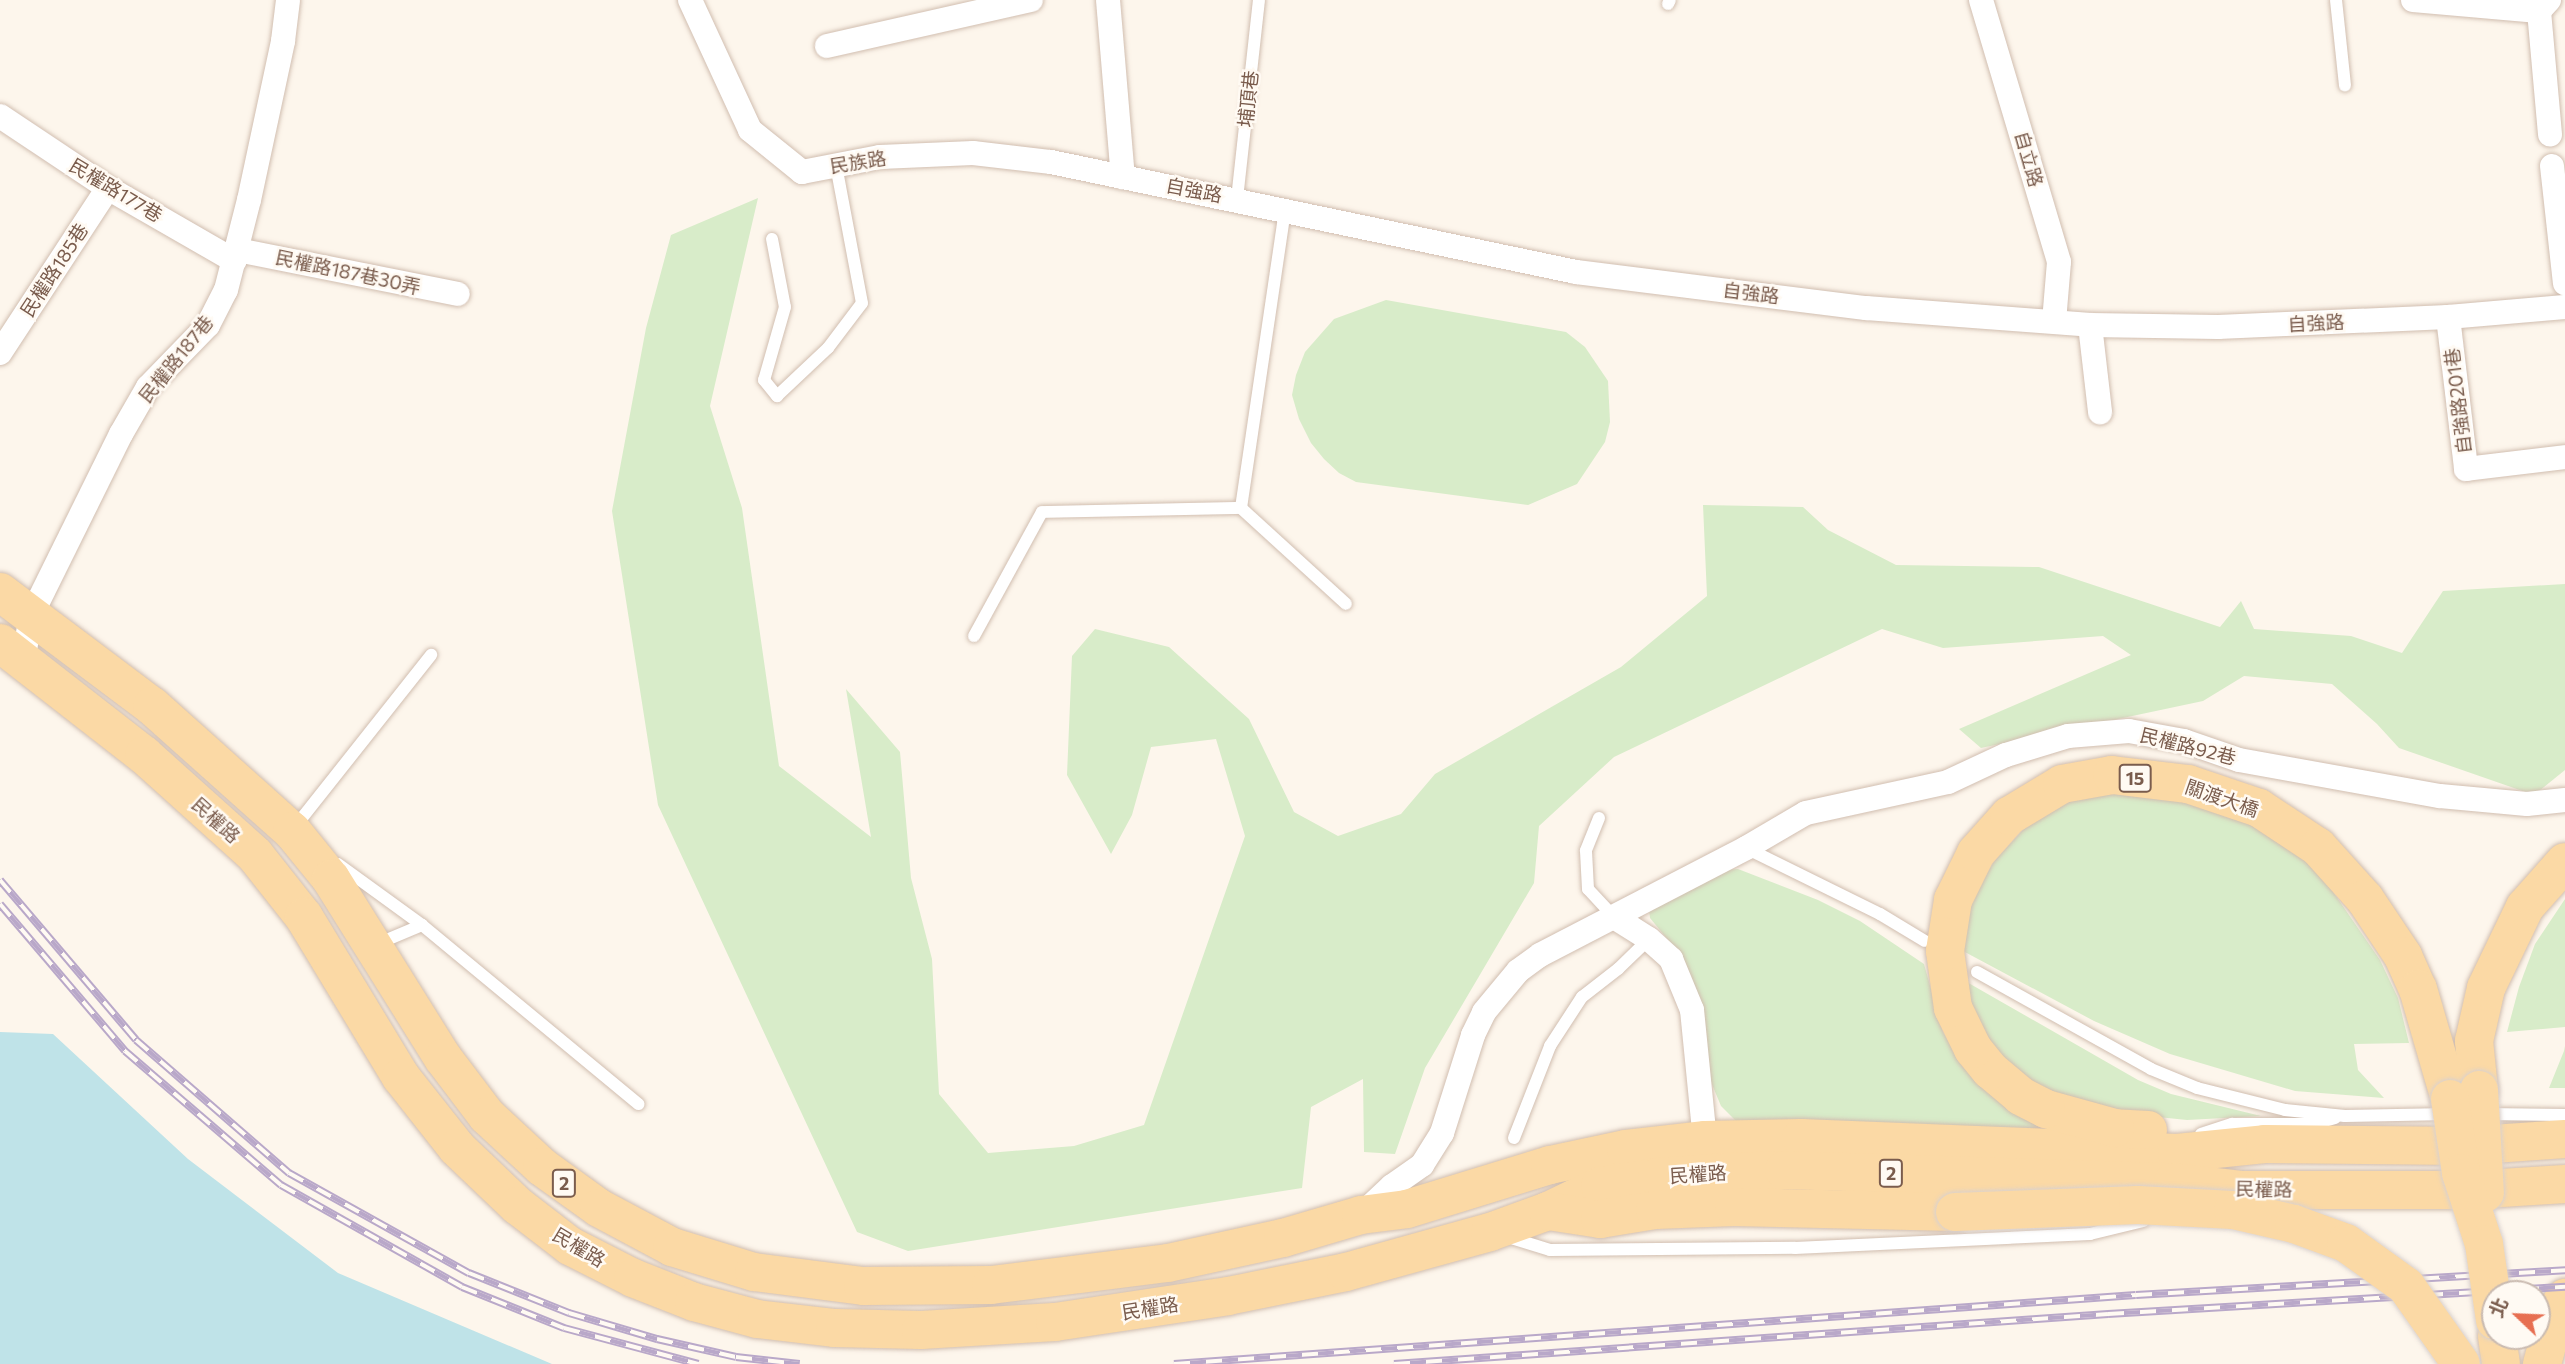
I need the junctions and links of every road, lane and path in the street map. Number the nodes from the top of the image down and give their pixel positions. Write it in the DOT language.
graph roads {
  1 [pos="288,0"];
  2 [pos="690,0"];
  3 [pos="1031,0"];
  4 [pos="1108,0"];
  5 [pos="1259,0"];
  6 [pos="1981,0"];
  7 [pos="2336,0"];
  8 [pos="2413,0"];
  9 [pos="2544,5"];
  10 [pos="827,46"];
  11 [pos="2345,86"];
  12 [pos="0,116"];
  13 [pos="2550,135"];
  14 [pos="2559,164"];
  15 [pos="836,165"];
  16 [pos="1123,177"];
  17 [pos="108,188"];
  18 [pos="1237,199"];
  19 [pos="1285,210"];
  20 [pos="772,239"];
  21 [pos="236,255"];
  22 [pos="2565,283"];
  23 [pos="458,295"];
  24 [pos="2565,307"];
  25 [pos="2448,317"];
  26 [pos="2054,321"];
  27 [pos="2090,325"];
  28 [pos="0,353"];
  29 [pos="2100,412"];
  30 [pos="2565,457"];
  31 [pos="1241,508"];
  32 [pos="0,592"];
  33 [pos="1346,604"];
  34 [pos="31,616"];
  35 [pos="974,636"];
  36 [pos="12,652"];
  37 [pos="432,655"];
  38 [pos="2565,800"];
  39 [pos="1599,818"];
  40 [pos="292,831"];
  41 [pos="1746,848"];
  42 [pos="2565,862"];
  43 [pos="1614,917"];
  44 [pos="422,925"];
  45 [pos="1648,939"];
  46 [pos="1925,941"];
  47 [pos="375,945"];
  48 [pos="1977,972"];
  49 [pos="2465,1095"];
  50 [pos="638,1104"];
  51 [pos="2565,1107"];
  52 [pos="2536,1114"];
  53 [pos="2565,1115"];
  54 [pos="2345,1116"];
  55 [pos="2201,1135"];
  56 [pos="1514,1138"];
  57 [pos="2565,1139"];
  58 [pos="1705,1140"];
  59 [pos="2264,1144"];
  60 [pos="2565,1184"];
  61 [pos="2241,1190"];
  62 [pos="1548,1211"];
  63 [pos="1361,1215"];
  64 [pos="1490,1232"];
  65 [pos="2489,1280"];
  66 [pos="2565,1298"];
  67 [pos="2461,1364"];
  68 [pos="2542,1364"];
  1 -- 21 [label="street, 民權路187巷"];
  2 -- 15 [label="street, 民族路"];
  3 -- 10 [label="street"];
  4 -- 16 [label="street"];
  5 -- 18 [label="lane, 埔頂巷"];
  6 -- 26 [label="street, 自立路"];
  7 -- 11 [label="lane"];
  8 -- 9 [label="street"];
  9 -- 13 [label="street"];
  12 -- 17 [label="street, 民權路177巷"];
  14 -- 22 [label="street"];
  15 -- 16 [label="street, 民族路"];
  15 -- 20 [label="lane"];
  16 -- 18 [label="street, 自強路"];
  17 -- 21 [label="street, 民權路177巷"];
  17 -- 28 [label="street, 民權路185巷"];
  18 -- 19 [label="street, 自強路"];
  19 -- 26 [label="street, 自強路"];
  19 -- 31 [label="lane"];
  21 -- 23 [label="street, 民權路187巷30弄"];
  21 -- 34 [label="street, 民權路187巷"];
  24 -- 25 [label="street, 自強路"];
  25 -- 27 [label="street, 自強路"];
  25 -- 30 [label="street, 自強路201巷"];
  26 -- 27 [label="street, 自強路"];
  27 -- 29 [label="street"];
  31 -- 33 [label="lane"];
  31 -- 35 [label="lane"];
  32 -- 34 [label="main road, 民權路 / 2"];
  34 -- 36 [label="street, 民權路187巷"];
  34 -- 40 [label="main road, 民權路 / 2"];
  36 -- 64 [label="main road, 民權路 / 2"];
  37 -- 40 [label="lane"];
  38 -- 41 [label="street, 民權路92巷"];
  39 -- 43 [label="lane"];
  40 -- 44 [label="lane"];
  40 -- 47 [label="main road, 民權路 / 2"];
  41 -- 43 [label="street, 民權路"];
  41 -- 46 [label="lane"];
  42 -- 49 [label="main road, 關渡大橋 / 15"];
  43 -- 45 [label="street"];
  43 -- 63 [label="street, 民權路"];
  44 -- 47 [label="lane"];
  44 -- 50 [label="lane"];
  45 -- 56 [label="lane"];
  45 -- 58 [label="street"];
  47 -- 63 [label="main road, 民權路 / 2"];
  48 -- 54 [label="lane"];
  49 -- 55 [label="main road, 關渡大橋 / 15"];
  49 -- 65 [label="main road, 關渡大橋 / 15, bridge"];
  51 -- 52 [label="lane"];
  52 -- 53 [label="lane"];
  52 -- 54 [label="lane"];
  54 -- 55 [label="lane"];
  55 -- 59 [label="main road, 關渡大橋 / 15"];
  57 -- 59 [label="main road, 民權路 / 2"];
  58 -- 59 [label="main road, 民權路 / 2"];
  58 -- 63 [label="main road, 民權路 / 2"];
  60 -- 61 [label="main road, 民權路 / 2"];
  61 -- 62 [label="main road, 民權路 / 2"];
  61 -- 64 [label="lane"];
  62 -- 64 [label="main road, 民權路 / 2"];
  62 -- 67 [label="main road, bridge"];
  66 -- 68 [label="main road"];
}
